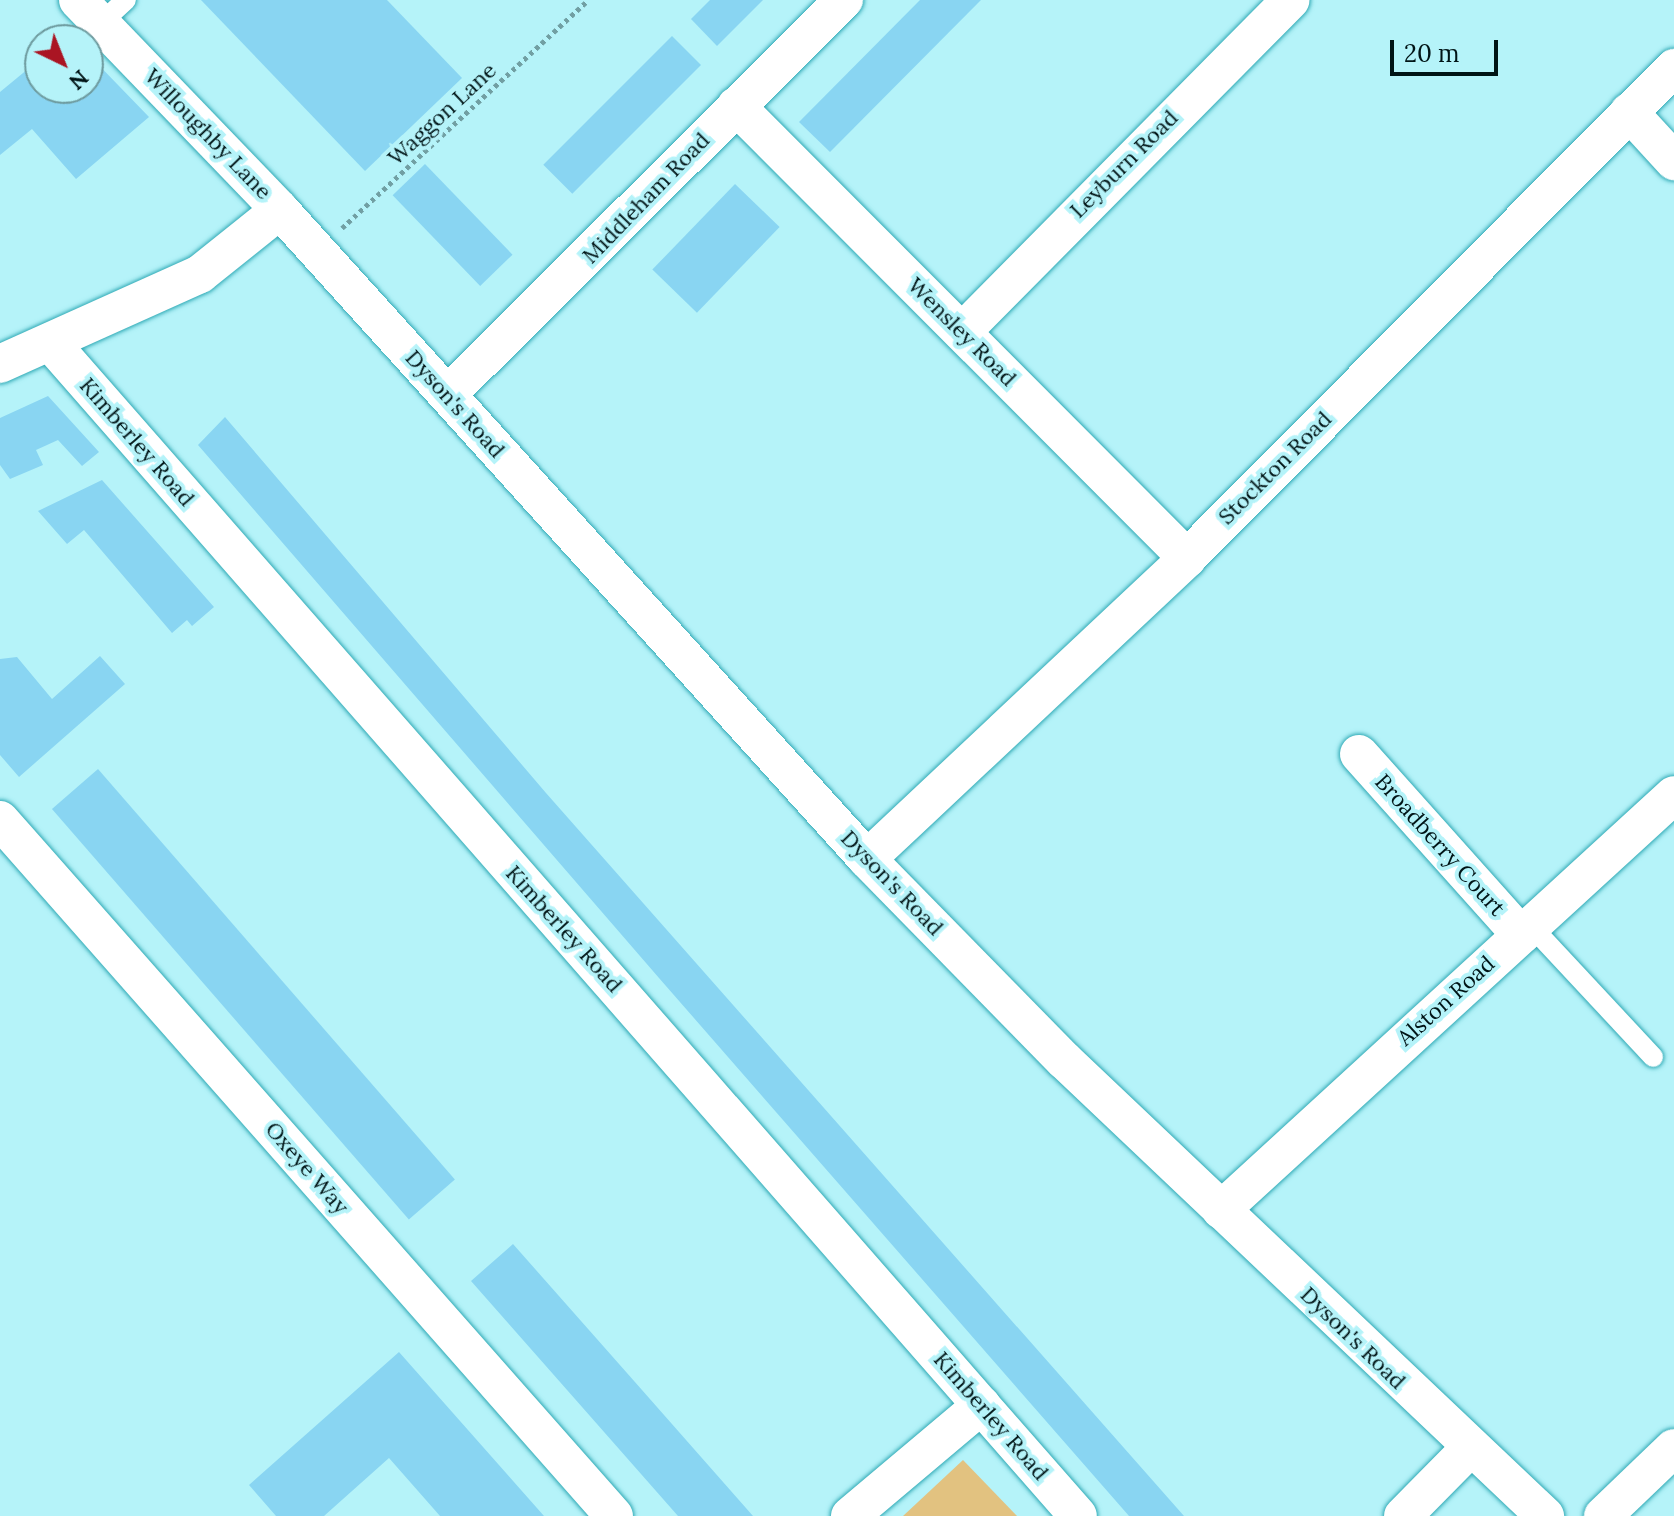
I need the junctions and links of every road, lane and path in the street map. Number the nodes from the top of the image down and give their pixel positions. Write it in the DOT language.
graph roads {
  1 [pos="588,0"];
  2 [pos="844,0"];
  3 [pos="1291,0"];
  4 [pos="102,8"];
  5 [pos="1674,68"];
  6 [pos="736,106"];
  7 [pos="1629,112"];
  8 [pos="1674,161"];
  9 [pos="280,210"];
  10 [pos="317,251"];
  11 [pos="962,332"];
  12 [pos="50,342"];
  13 [pos="0,364"];
  14 [pos="447,395"];
  15 [pos="1187,558"];
  16 [pos="1359,754"];
  17 [pos="1674,795"];
  18 [pos="0,820"];
  19 [pos="867,859"];
  20 [pos="1526,930"];
  21 [pos="1653,1057"];
  22 [pos="1221,1210"];
  23 [pos="982,1405"];
  24 [pos="1674,1448"];
  25 [pos="1468,1450"];
  26 [pos="614,1516"];
  27 [pos="850,1516"];
  28 [pos="1078,1516"];
  29 [pos="1403,1516"];
  30 [pos="1545,1516"];
  31 [pos="1603,1516"];
  1 -- 10 [label="path, Waggon Lane"];
  2 -- 6 [label="street, Middleham Road"];
  3 -- 11 [label="street, Leyburn Road"];
  4 -- 9 [label="street, Willoughby Lane"];
  5 -- 7 [label="street, Stockton Road"];
  6 -- 11 [label="street, Wensley Road"];
  6 -- 14 [label="street, Middleham Road"];
  7 -- 8 [label="street"];
  7 -- 15 [label="street, Stockton Road"];
  9 -- 10 [label="street, Dyson's Road"];
  9 -- 12 [label="street, Willoughby Lane"];
  10 -- 14 [label="street, Dyson's Road"];
  11 -- 15 [label="street, Wensley Road"];
  12 -- 13 [label="street, Willoughby Lane"];
  12 -- 23 [label="street, Kimberley Road"];
  14 -- 19 [label="street, Dyson's Road"];
  15 -- 19 [label="street, Stockton Road"];
  16 -- 20 [label="street, Broadberry Court"];
  17 -- 20 [label="street, Alston Road"];
  18 -- 26 [label="street, Oxeye Way"];
  19 -- 22 [label="street, Dyson's Road"];
  20 -- 21 [label="lane"];
  20 -- 22 [label="street, Alston Road"];
  22 -- 25 [label="street, Dyson's Road"];
  23 -- 27 [label="street"];
  23 -- 28 [label="street, Kimberley Road"];
  24 -- 31 [label="street"];
  25 -- 29 [label="street"];
  25 -- 30 [label="street, Dyson's Road"];
}
